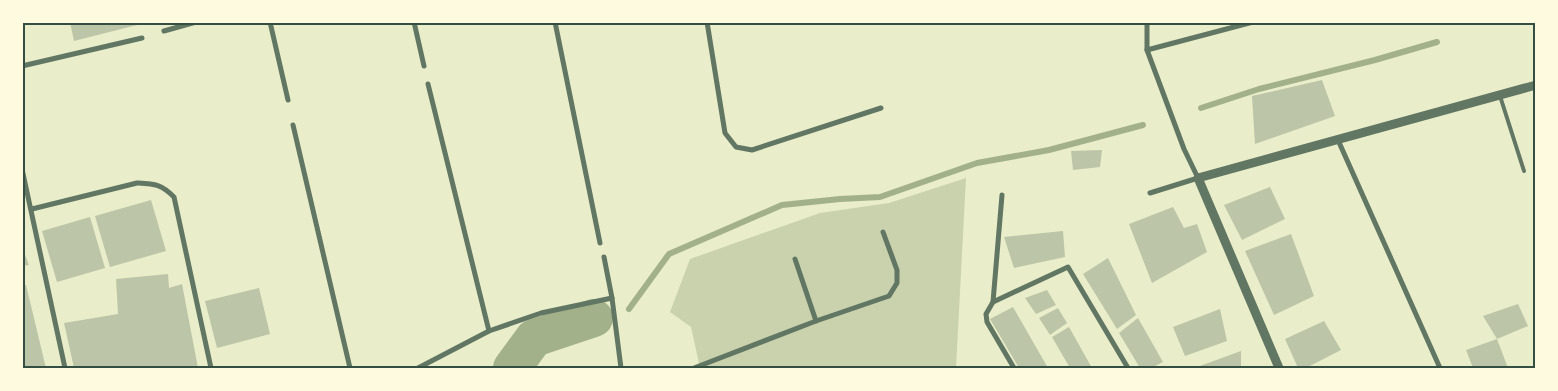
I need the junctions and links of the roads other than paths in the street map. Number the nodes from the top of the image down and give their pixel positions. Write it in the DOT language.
graph roads {
  1 [pos="196,22"];
  2 [pos="270,22"];
  3 [pos="414,22"];
  4 [pos="555,22"];
  5 [pos="707,22"];
  6 [pos="1147,22"];
  7 [pos="1253,22"];
  8 [pos="164,31"];
  9 [pos="142,38"];
  10 [pos="1147,50"];
  11 [pos="22,66"];
  12 [pos="424,66"];
  13 [pos="428,84"];
  14 [pos="1536,85"];
  15 [pos="1500,94"];
  16 [pos="288,100"];
  17 [pos="881,108"];
  18 [pos="293,125"];
  19 [pos="1338,140"];
  20 [pos="22,169"];
  21 [pos="1524,171"];
  22 [pos="1198,178"];
  23 [pos="1150,193"];
  24 [pos="1002,194"];
  25 [pos="32,209"];
  26 [pos="883,232"];
  27 [pos="600,243"];
  28 [pos="604,257"];
  29 [pos="795,259"];
  30 [pos="612,298"];
  31 [pos="993,302"];
  32 [pos="816,321"];
  33 [pos="489,331"];
  34 [pos="64,368"];
  35 [pos="211,368"];
  36 [pos="350,368"];
  37 [pos="418,368"];
  38 [pos="621,368"];
  39 [pos="694,368"];
  40 [pos="1014,368"];
  41 [pos="1128,368"];
  42 [pos="1279,368"];
  43 [pos="1440,368"];
  1 -- 8 [label="street"];
  2 -- 16 [label="street"];
  3 -- 12 [label="street"];
  4 -- 27 [label="street"];
  5 -- 17 [label="street"];
  6 -- 10 [label="street"];
  7 -- 10 [label="street"];
  9 -- 11 [label="street"];
  10 -- 22 [label="street"];
  13 -- 33 [label="street"];
  14 -- 15 [label="street"];
  15 -- 19 [label="street"];
  15 -- 21 [label="lane"];
  18 -- 36 [label="street"];
  19 -- 22 [label="street"];
  19 -- 43 [label="street"];
  20 -- 25 [label="street"];
  22 -- 23 [label="street"];
  22 -- 42 [label="street"];
  24 -- 31 [label="street"];
  25 -- 34 [label="street"];
  25 -- 35 [label="street"];
  26 -- 32 [label="street"];
  28 -- 30 [label="street"];
  29 -- 32 [label="street"];
  30 -- 33 [label="street"];
  30 -- 38 [label="street"];
  31 -- 40 [label="street"];
  31 -- 41 [label="street"];
  32 -- 39 [label="street"];
  33 -- 37 [label="street"];
}
